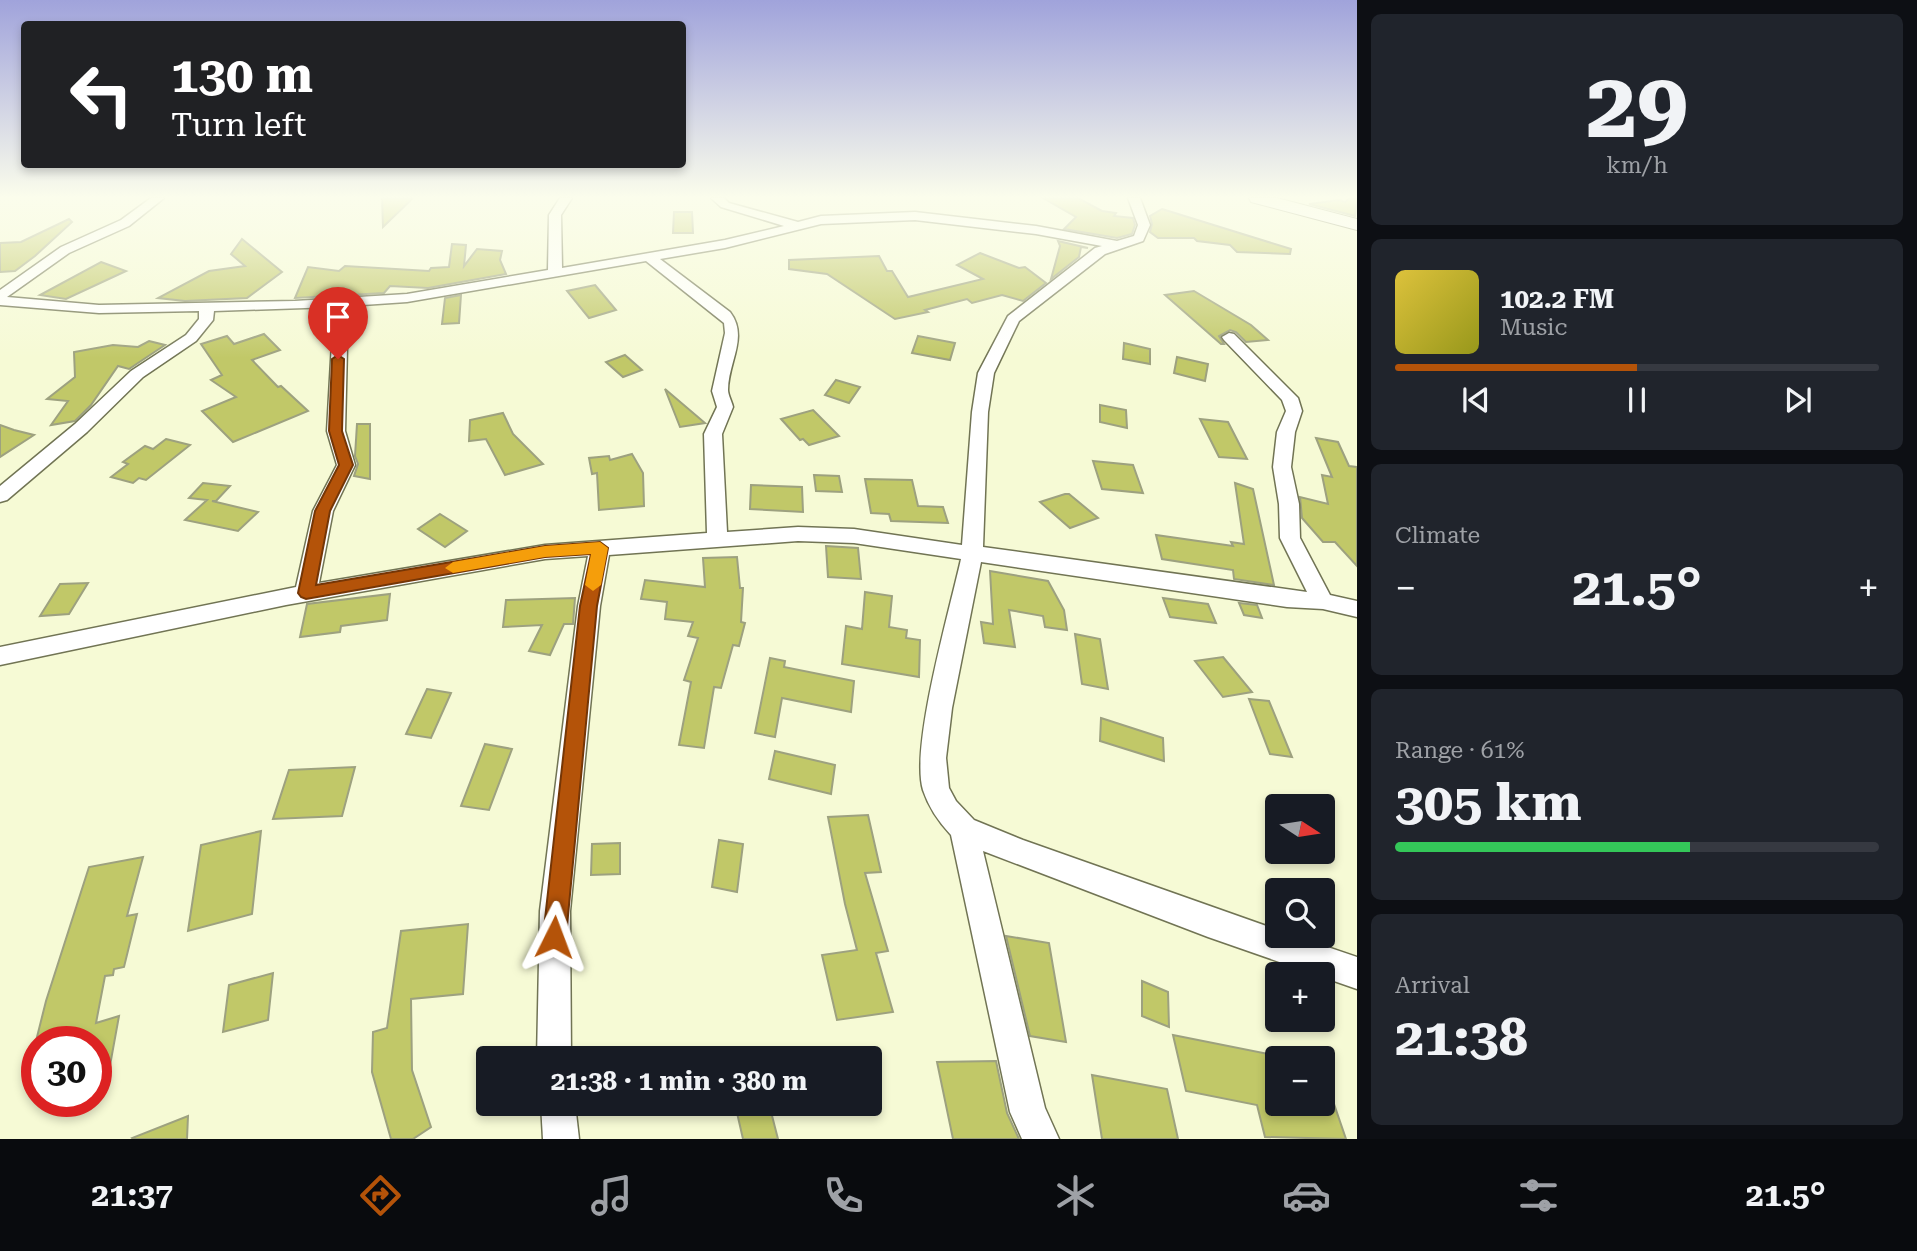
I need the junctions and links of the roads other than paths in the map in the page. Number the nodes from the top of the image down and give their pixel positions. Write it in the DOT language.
graph roads {
  1 [pos="63,251"];
  2 [pos="555,251"];
  3 [pos="687,251"];
  4 [pos="1100,251"];
  5 [pos="650,258"];
  6 [pos="555,273"];
  7 [pos="0,296"];
  8 [pos="0,301"];
  9 [pos="21,303"];
  10 [pos="341,303"];
  11 [pos="207,306"];
  12 [pos="0,320"];
  13 [pos="1229,337"];
  14 [pos="0,496"];
  15 [pos="717,539"];
  16 [pos="600,548"];
  17 [pos="972,555"];
  18 [pos="306,593"];
  19 [pos="1322,601"];
  20 [pos="1357,609"];
  21 [pos="0,656"];
  22 [pos="964,829"];
  23 [pos="1357,973"];
  24 [pos="554,1046"];
  25 [pos="1041,1139"];
  1 -- 7 [label="street"];
  2 -- 6 [label="street"];
  3 -- 5 [label="street"];
  4 -- 17 [label="street"];
  5 -- 6 [label="street"];
  5 -- 15 [label="street"];
  6 -- 10 [label="street"];
  8 -- 9 [label="street"];
  9 -- 11 [label="street"];
  9 -- 12 [label="street"];
  10 -- 11 [label="street"];
  10 -- 18 [label="street"];
  11 -- 14 [label="street"];
  13 -- 19 [label="street"];
  15 -- 16 [label="street"];
  15 -- 17 [label="street"];
  16 -- 18 [label="street"];
  16 -- 24 [label="street"];
  17 -- 19 [label="street"];
  17 -- 22 [label="street"];
  18 -- 21 [label="street"];
  19 -- 20 [label="street"];
  22 -- 23 [label="street"];
  22 -- 25 [label="street"];
}
